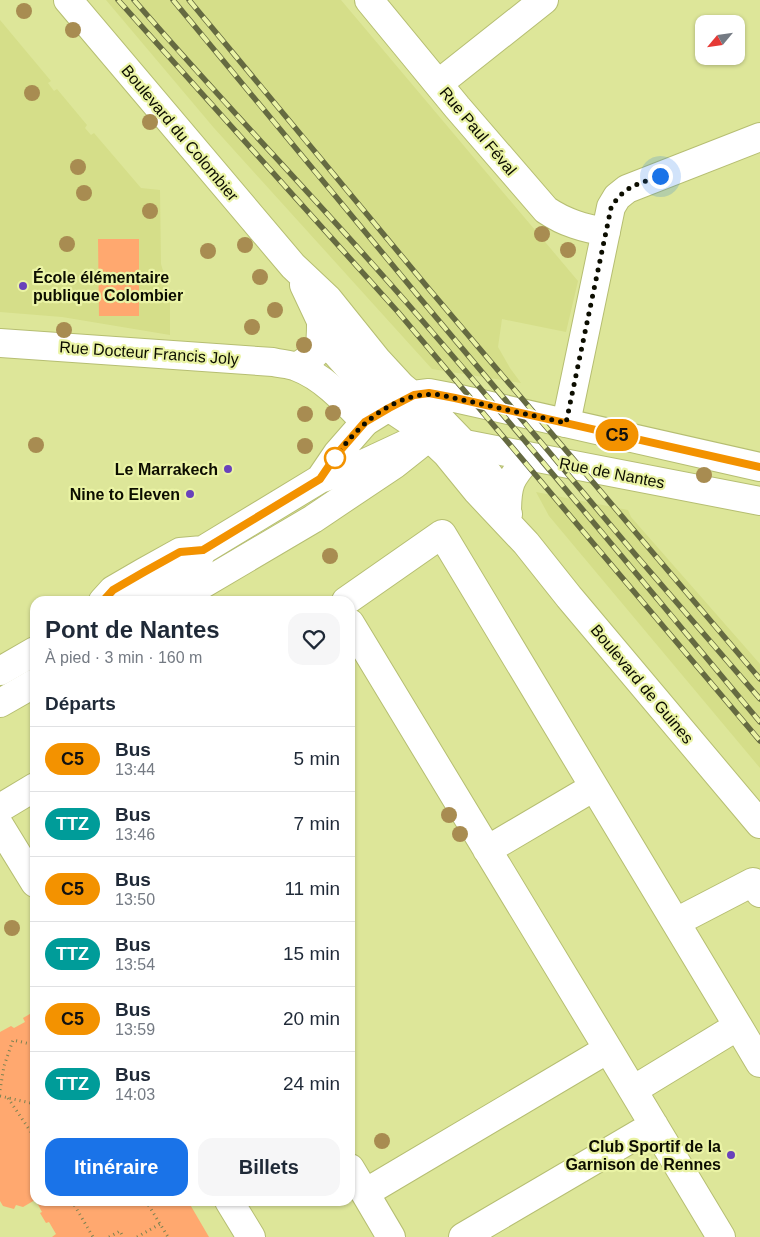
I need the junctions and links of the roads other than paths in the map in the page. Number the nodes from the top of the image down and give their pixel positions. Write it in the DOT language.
graph roads {
  1 [pos="68,0"];
  2 [pos="369,0"];
  3 [pos="544,0"];
  4 [pos="438,84"];
  5 [pos="760,137"];
  6 [pos="606,232"];
  7 [pos="294,266"];
  8 [pos="321,324"];
  9 [pos="0,343"];
  10 [pos="297,367"];
  11 [pos="414,395"];
  12 [pos="389,408"];
  13 [pos="365,422"];
  14 [pos="566,423"];
  15 [pos="429,437"];
  16 [pos="464,444"];
  17 [pos="529,457"];
  18 [pos="760,467"];
  19 [pos="320,479"];
  20 [pos="760,501"];
  21 [pos="507,513"];
  22 [pos="526,542"];
  23 [pos="203,550"];
  24 [pos="108,596"];
  25 [pos="173,596"];
  26 [pos="174,596"];
  27 [pos="353,596"];
  28 [pos="355,631"];
  29 [pos="30,654"];
  30 [pos="0,671"];
  31 [pos="30,686"];
  32 [pos="0,703"];
  33 [pos="594,787"];
  34 [pos="30,790"];
  35 [pos="0,808"];
  36 [pos="760,824"];
  37 [pos="0,826"];
  38 [pos="487,850"];
  39 [pos="30,875"];
  40 [pos="760,893"];
  41 [pos="676,922"];
  42 [pos="738,1026"];
  43 [pos="608,1049"];
  44 [pos="760,1063"];
  45 [pos="633,1090"];
  46 [pos="654,1125"];
  47 [pos="355,1176"];
  48 [pos="365,1193"];
  49 [pos="233,1206"];
  50 [pos="387,1236"];
  51 [pos="251,1237"];
  52 [pos="463,1237"];
  53 [pos="722,1237"];
  1 -- 7 [label="main road, Boulevard du Colombier"];
  2 -- 4 [label="main road, Rue Paul Féval"];
  3 -- 4 [label="main road"];
  4 -- 6 [label="main road, Rue Paul Féval"];
  5 -- 6 [label="main road"];
  6 -- 14 [label="main road"];
  7 -- 8 [label="main road, Boulevard du Colombier"];
  7 -- 11 [label="main road, Boulevard du Colombier"];
  8 -- 10 [label="main road"];
  8 -- 12 [label="main road, Boulevard du Colombier"];
  9 -- 10 [label="main road, Rue Docteur Francis Joly"];
  10 -- 13 [label="main road, Rue Docteur Francis Joly"];
  11 -- 12 [label="main road"];
  11 -- 14 [label="main road"];
  11 -- 16 [label="main road, Boulevard du Colombier"];
  12 -- 13 [label="main road"];
  12 -- 15 [label="main road, Boulevard du Colombier"];
  13 -- 19 [label="main road"];
  14 -- 18 [label="main road"];
  15 -- 16 [label="main road, Rue de Nantes"];
  15 -- 19 [label="main road"];
  15 -- 22 [label="main road, Boulevard de Guines"];
  15 -- 26 [label="main road"];
  16 -- 17 [label="main road, Rue de Nantes"];
  16 -- 21 [label="main road, Boulevard de Guines"];
  17 -- 20 [label="main road, Rue de Nantes"];
  17 -- 21 [label="main road"];
  19 -- 23 [label="main road"];
  21 -- 22 [label="main road, Boulevard de Guines"];
  22 -- 36 [label="main road, Boulevard de Guines"];
  23 -- 24 [label="main road"];
  23 -- 25 [label="main road"];
  27 -- 33 [label="main road"];
  28 -- 38 [label="main road"];
  29 -- 30 [label="main road"];
  31 -- 32 [label="main road"];
  33 -- 38 [label="main road"];
  33 -- 41 [label="main road"];
  34 -- 35 [label="main road"];
  37 -- 39 [label="main road"];
  38 -- 43 [label="main road"];
  40 -- 41 [label="main road"];
  41 -- 42 [label="main road"];
  42 -- 44 [label="main road"];
  42 -- 45 [label="main road"];
  43 -- 45 [label="main road"];
  43 -- 48 [label="main road"];
  45 -- 46 [label="main road"];
  46 -- 52 [label="main road"];
  46 -- 53 [label="main road"];
  47 -- 48 [label="main road"];
  48 -- 50 [label="main road"];
  49 -- 51 [label="main road"];
}
